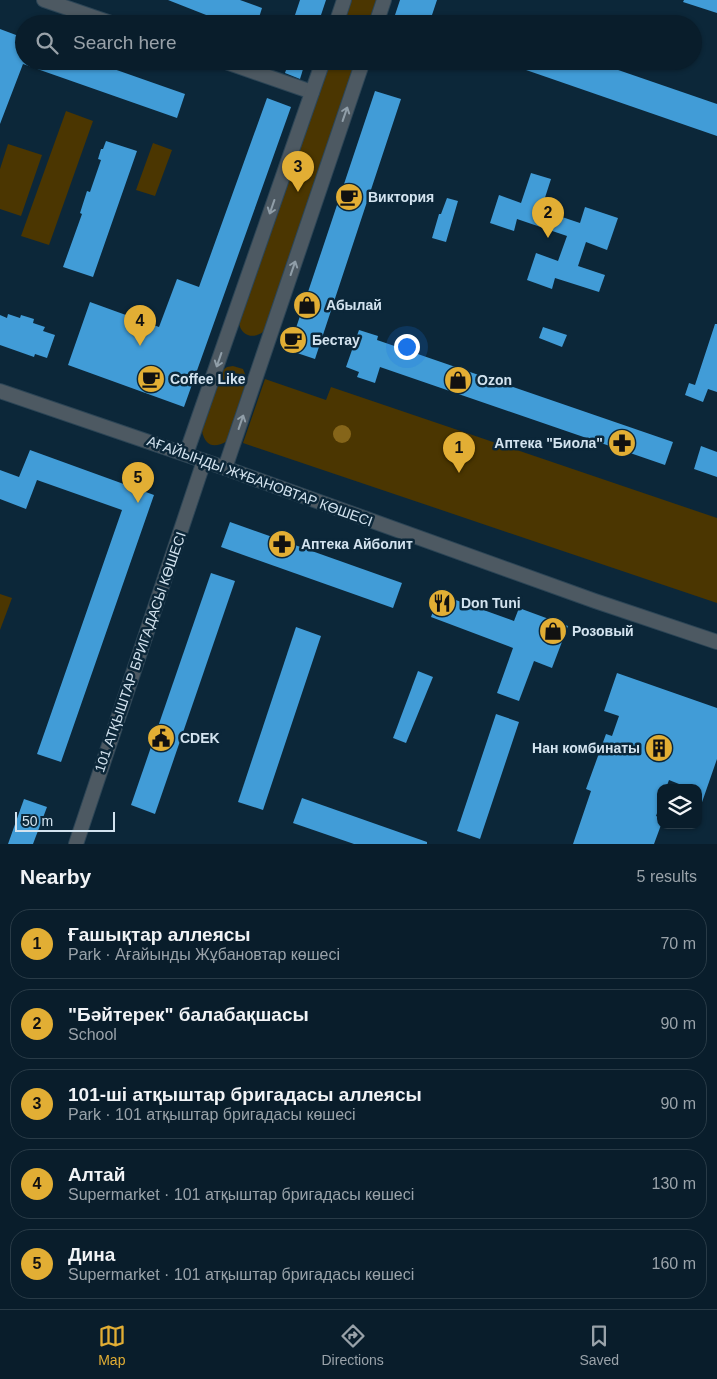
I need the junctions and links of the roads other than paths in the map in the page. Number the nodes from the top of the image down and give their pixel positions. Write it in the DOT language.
graph roads {
  1 [pos="44,0"];
  2 [pos="344,0"];
  3 [pos="384,0"];
  4 [pos="88,15"];
  5 [pos="339,15"];
  6 [pos="379,15"];
  7 [pos="249,70"];
  8 [pos="320,70"];
  9 [pos="360,70"];
  10 [pos="312,92"];
  11 [pos="0,391"];
  12 [pos="186,454"];
  13 [pos="204,460"];
  14 [pos="225,468"];
  15 [pos="717,642"];
  16 [pos="76,844"];
  1 -- 4 [label="street"];
  2 -- 5 [label="street"];
  3 -- 6 [label="street"];
  7 -- 10 [label="street"];
  8 -- 10 [label="street"];
  14 -- 9 [label="street, one-way"];
  10 -- 12 [label="street, one-way"];
  11 -- 12 [label="street, АҒАЙЫНДЫ ЖҰБАНОВТАР КӨШЕСІ"];
  12 -- 13 [label="street, АҒАЙЫНДЫ ЖҰБАНОВТАР КӨШЕСІ"];
  13 -- 14 [label="street, АҒАЙЫНДЫ ЖҰБАНОВТАР КӨШЕСІ"];
  13 -- 16 [label="street, 101 АТҚЫШТАР БРИГАДАСЫ КӨШЕСІ"];
  14 -- 15 [label="street, АҒАЙЫНДЫ ЖҰБАНОВТАР КӨШЕСІ"];
}
